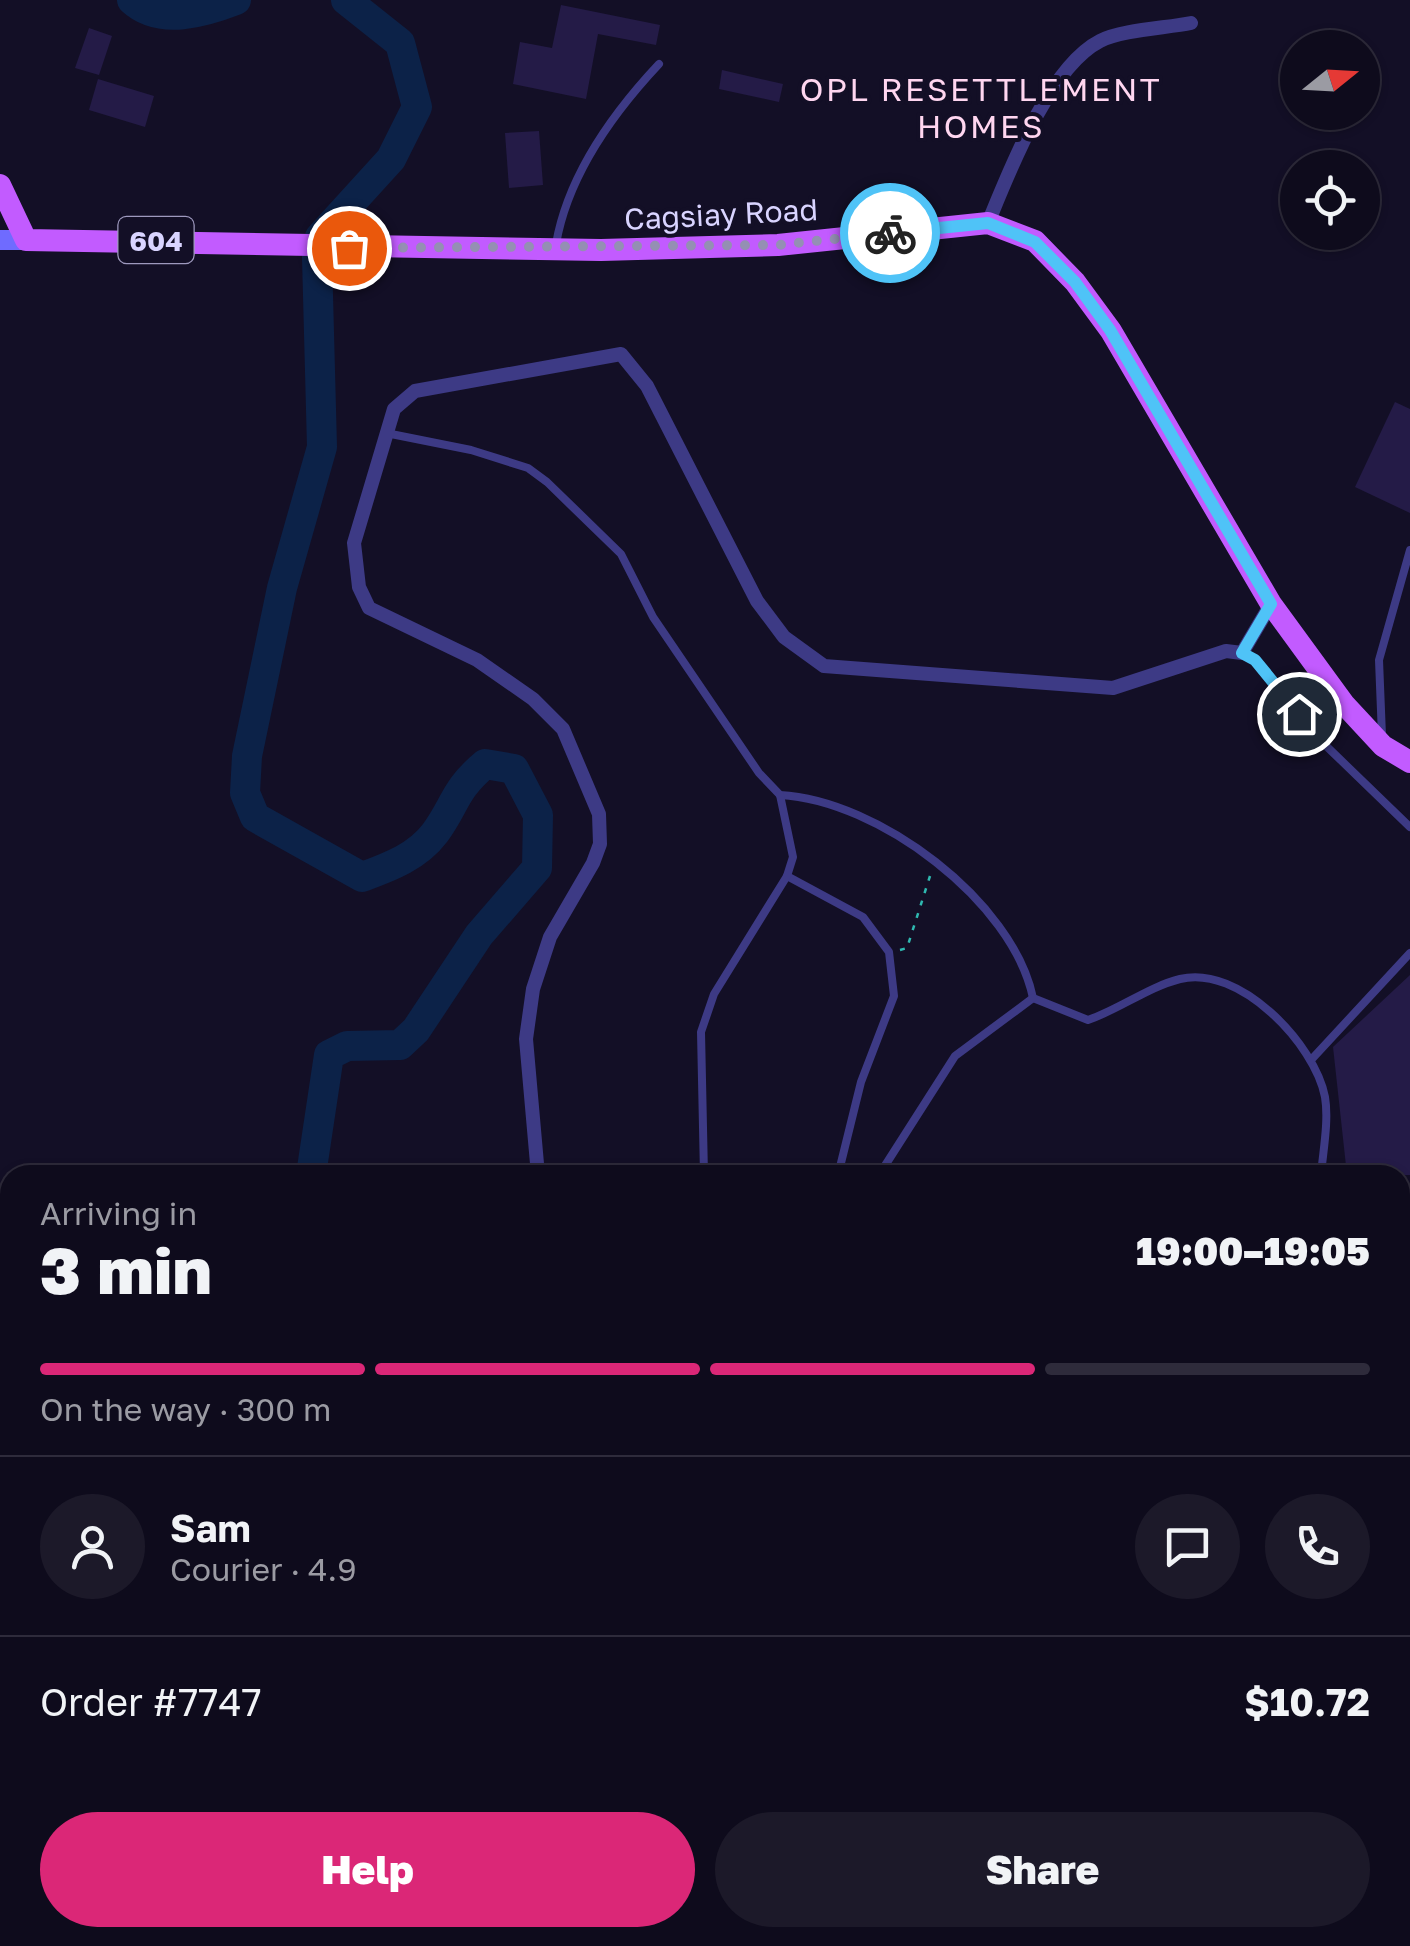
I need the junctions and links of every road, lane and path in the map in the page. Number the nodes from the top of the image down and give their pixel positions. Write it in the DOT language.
graph roads {
  1 [pos="1192,23"];
  2 [pos="660,64"];
  3 [pos="0,185"];
  4 [pos="988,223"];
  5 [pos="0,240"];
  6 [pos="26,240"];
  7 [pos="555,249"];
  8 [pos="386,433"];
  9 [pos="1410,550"];
  10 [pos="1271,604"];
  11 [pos="1242,653"];
  12 [pos="1383,746"];
  13 [pos="1410,762"];
  14 [pos="780,795"];
  15 [pos="1410,827"];
  16 [pos="935,862"];
  17 [pos="787,876"];
  18 [pos="889,952"];
  19 [pos="1410,953"];
  20 [pos="1033,998"];
  21 [pos="1311,1060"];
  22 [pos="537,1165"];
  23 [pos="704,1165"];
  24 [pos="840,1165"];
  25 [pos="885,1165"];
  26 [pos="1323,1165"];
  1 -- 4 [label="street"];
  2 -- 7 [label="lane"];
  3 -- 6 [label="main road"];
  4 -- 7 [label="main road, Cagsiay Road / 604"];
  4 -- 10 [label="main road, Cagsiay Road / 604"];
  5 -- 6 [label="main road, Cagsiay Road / 604"];
  6 -- 7 [label="main road, Cagsiay Road / 604"];
  8 -- 11 [label="street"];
  8 -- 14 [label="lane"];
  8 -- 22 [label="street"];
  9 -- 12 [label="lane"];
  10 -- 11 [label="street"];
  10 -- 12 [label="main road, Cagsiay Road / 604"];
  11 -- 15 [label="lane"];
  12 -- 13 [label="main road, Cagsiay Road / 604"];
  14 -- 16 [label="lane"];
  14 -- 17 [label="lane"];
  16 -- 18 [label="path"];
  16 -- 20 [label="lane"];
  17 -- 18 [label="lane"];
  17 -- 23 [label="lane"];
  18 -- 24 [label="lane"];
  19 -- 21 [label="lane"];
  20 -- 21 [label="lane"];
  20 -- 25 [label="lane"];
  21 -- 26 [label="lane"];
}
